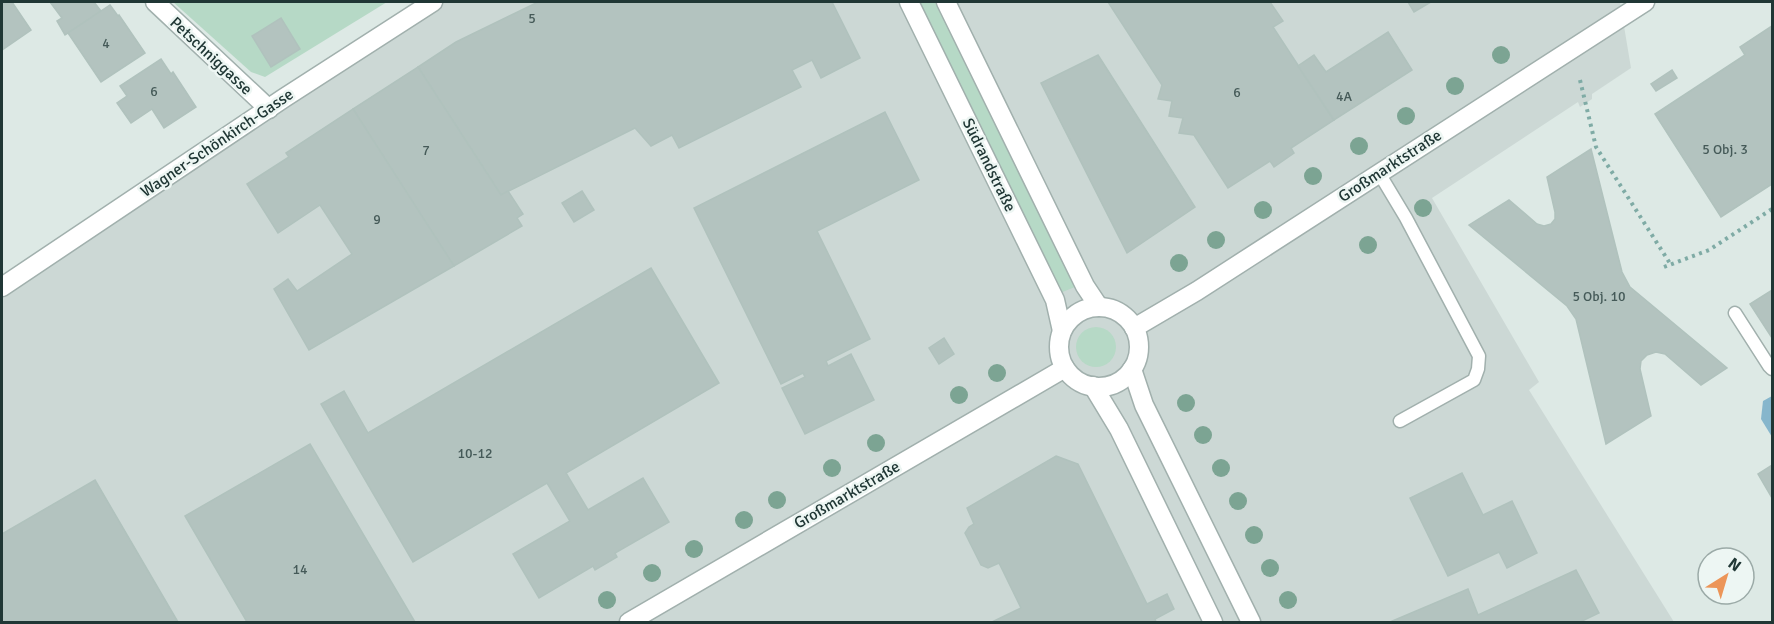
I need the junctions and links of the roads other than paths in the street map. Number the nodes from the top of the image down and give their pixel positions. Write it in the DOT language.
graph roads {
  1 [pos="155,2"];
  2 [pos="433,2"];
  3 [pos="909,2"];
  4 [pos="946,2"];
  5 [pos="1645,2"];
  6 [pos="1624,7"];
  7 [pos="269,109"];
  8 [pos="1379,173"];
  9 [pos="2,287"];
  10 [pos="1099,307"];
  11 [pos="1736,312"];
  12 [pos="1134,328"];
  13 [pos="1062,331"];
  14 [pos="1065,368"];
  15 [pos="1132,369"];
  16 [pos="1773,369"];
  17 [pos="1093,386"];
  18 [pos="1400,421"];
  19 [pos="629,622"];
  20 [pos="1213,622"];
  21 [pos="1251,622"];
  1 -- 7 [label="street, Petschniggasse"];
  2 -- 7 [label="street, Wagner-Schönkirch-Gasse"];
  3 -- 13 [label="street, Südrandstraße"];
  4 -- 10 [label="street, Südrandstraße"];
  5 -- 6 [label="street, Großmarktstraße"];
  6 -- 8 [label="street, Großmarktstraße"];
  7 -- 9 [label="street, Wagner-Schönkirch-Gasse"];
  8 -- 12 [label="street, Großmarktstraße"];
  8 -- 18 [label="lane"];
  10 -- 12 [label="street"];
  10 -- 13 [label="street"];
  11 -- 16 [label="lane"];
  12 -- 15 [label="street"];
  13 -- 14 [label="street, Südrandstraße"];
  14 -- 17 [label="street"];
  14 -- 19 [label="street, Großmarktstraße"];
  15 -- 17 [label="street"];
  15 -- 21 [label="street"];
  17 -- 20 [label="street"];
}
